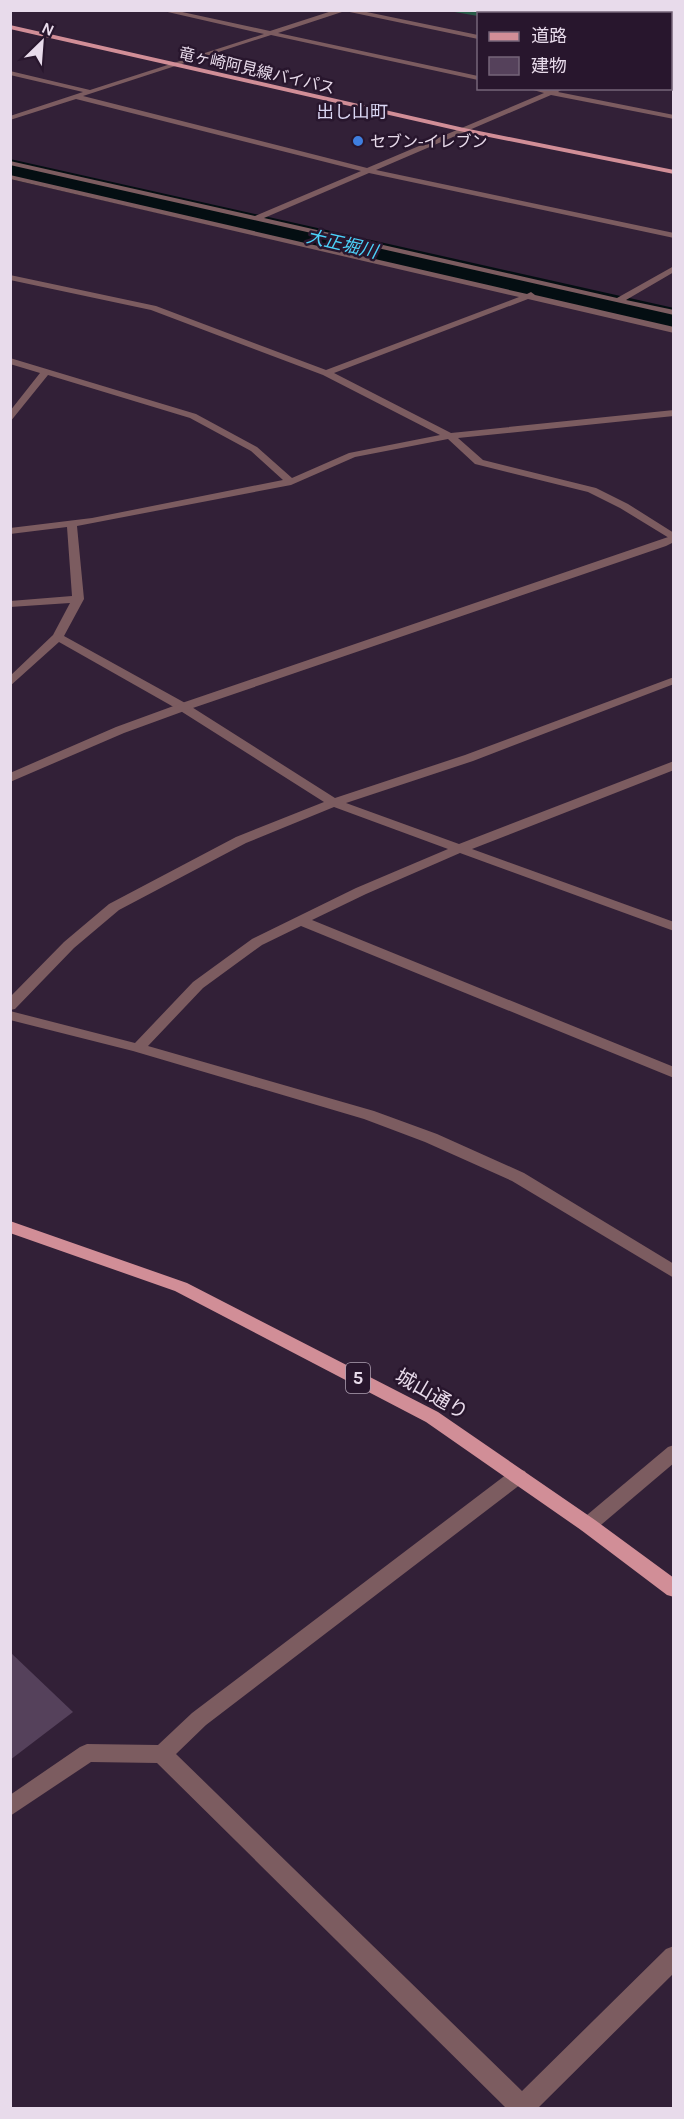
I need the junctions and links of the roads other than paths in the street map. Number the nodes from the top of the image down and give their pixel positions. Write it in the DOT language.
graph roads {
  1 [pos="162,10"];
  2 [pos="345,10"];
  3 [pos="10,27"];
  4 [pos="272,34"];
  5 [pos="477,37"];
  6 [pos="176,65"];
  7 [pos="10,73"];
  8 [pos="477,78"];
  9 [pos="537,90"];
  10 [pos="557,90"];
  11 [pos="90,92"];
  12 [pos="550,93"];
  13 [pos="77,97"];
  14 [pos="674,117"];
  15 [pos="10,118"];
  16 [pos="464,130"];
  17 [pos="10,163"];
  18 [pos="370,171"];
  19 [pos="674,172"];
  20 [pos="10,177"];
  21 [pos="257,218"];
  22 [pos="674,236"];
  23 [pos="674,268"];
  24 [pos="10,277"];
  25 [pos="548,286"];
  26 [pos="531,295"];
  27 [pos="619,300"];
  28 [pos="674,313"];
  29 [pos="674,330"];
  30 [pos="10,361"];
  31 [pos="47,371"];
  32 [pos="326,373"];
  33 [pos="674,413"];
  34 [pos="10,419"];
  35 [pos="450,436"];
  36 [pos="291,482"];
  37 [pos="72,524"];
  38 [pos="10,531"];
  39 [pos="673,538"];
  40 [pos="78,599"];
  41 [pos="10,604"];
  42 [pos="58,637"];
  43 [pos="674,680"];
  44 [pos="10,682"];
  45 [pos="183,707"];
  46 [pos="674,765"];
  47 [pos="658,771"];
  48 [pos="674,776"];
  49 [pos="10,778"];
  50 [pos="334,803"];
  51 [pos="459,849"];
  52 [pos="301,921"];
  53 [pos="674,927"];
  54 [pos="10,1006"];
  55 [pos="10,1015"];
  56 [pos="138,1048"];
  57 [pos="674,1073"];
  58 [pos="10,1227"];
  59 [pos="674,1272"];
  60 [pos="674,1452"];
  61 [pos="518,1476"];
  62 [pos="588,1526"];
  63 [pos="674,1589"];
  64 [pos="162,1754"];
  65 [pos="10,1808"];
  66 [pos="674,1957"];
  67 [pos="522,2108"];
  1 -- 4 [label="street"];
  2 -- 4 [label="street"];
  2 -- 5 [label="street"];
  3 -- 6 [label="main road, 竜ヶ崎阿見線バイパス"];
  4 -- 6 [label="street"];
  4 -- 8 [label="street"];
  6 -- 11 [label="street"];
  6 -- 16 [label="main road, 竜ヶ崎阿見線バイパス"];
  7 -- 11 [label="street"];
  9 -- 12 [label="street"];
  10 -- 12 [label="street"];
  11 -- 13 [label="street"];
  12 -- 14 [label="street"];
  12 -- 16 [label="street"];
  13 -- 15 [label="street"];
  13 -- 18 [label="street"];
  16 -- 18 [label="street"];
  16 -- 19 [label="main road, 竜ヶ崎阿見線バイパス"];
  17 -- 21 [label="street"];
  18 -- 21 [label="street"];
  18 -- 22 [label="street"];
  20 -- 26 [label="street"];
  21 -- 25 [label="street"];
  23 -- 27 [label="street"];
  24 -- 32 [label="street"];
  25 -- 26 [label="street"];
  25 -- 27 [label="street"];
  26 -- 29 [label="street"];
  26 -- 32 [label="street"];
  27 -- 28 [label="street"];
  30 -- 31 [label="street"];
  31 -- 34 [label="street"];
  31 -- 36 [label="street"];
  32 -- 35 [label="street"];
  33 -- 35 [label="street"];
  35 -- 36 [label="street"];
  35 -- 39 [label="street"];
  36 -- 37 [label="street"];
  37 -- 38 [label="street"];
  37 -- 40 [label="street"];
  39 -- 45 [label="street"];
  40 -- 41 [label="street"];
  40 -- 42 [label="street"];
  42 -- 44 [label="street"];
  42 -- 45 [label="street"];
  43 -- 50 [label="street"];
  45 -- 49 [label="street"];
  45 -- 50 [label="street"];
  46 -- 47 [label="street"];
  47 -- 48 [label="street"];
  47 -- 51 [label="street"];
  50 -- 51 [label="street"];
  50 -- 54 [label="street"];
  51 -- 52 [label="street"];
  51 -- 53 [label="street"];
  52 -- 56 [label="street"];
  52 -- 57 [label="street"];
  55 -- 56 [label="street"];
  56 -- 59 [label="street"];
  58 -- 61 [label="main road, 城山通り / 5"];
  60 -- 62 [label="street"];
  61 -- 62 [label="main road, 城山通り / 5"];
  61 -- 64 [label="street"];
  62 -- 63 [label="main road, 城山通り / 5"];
  64 -- 65 [label="street"];
  64 -- 67 [label="street"];
  66 -- 67 [label="street"];
}
